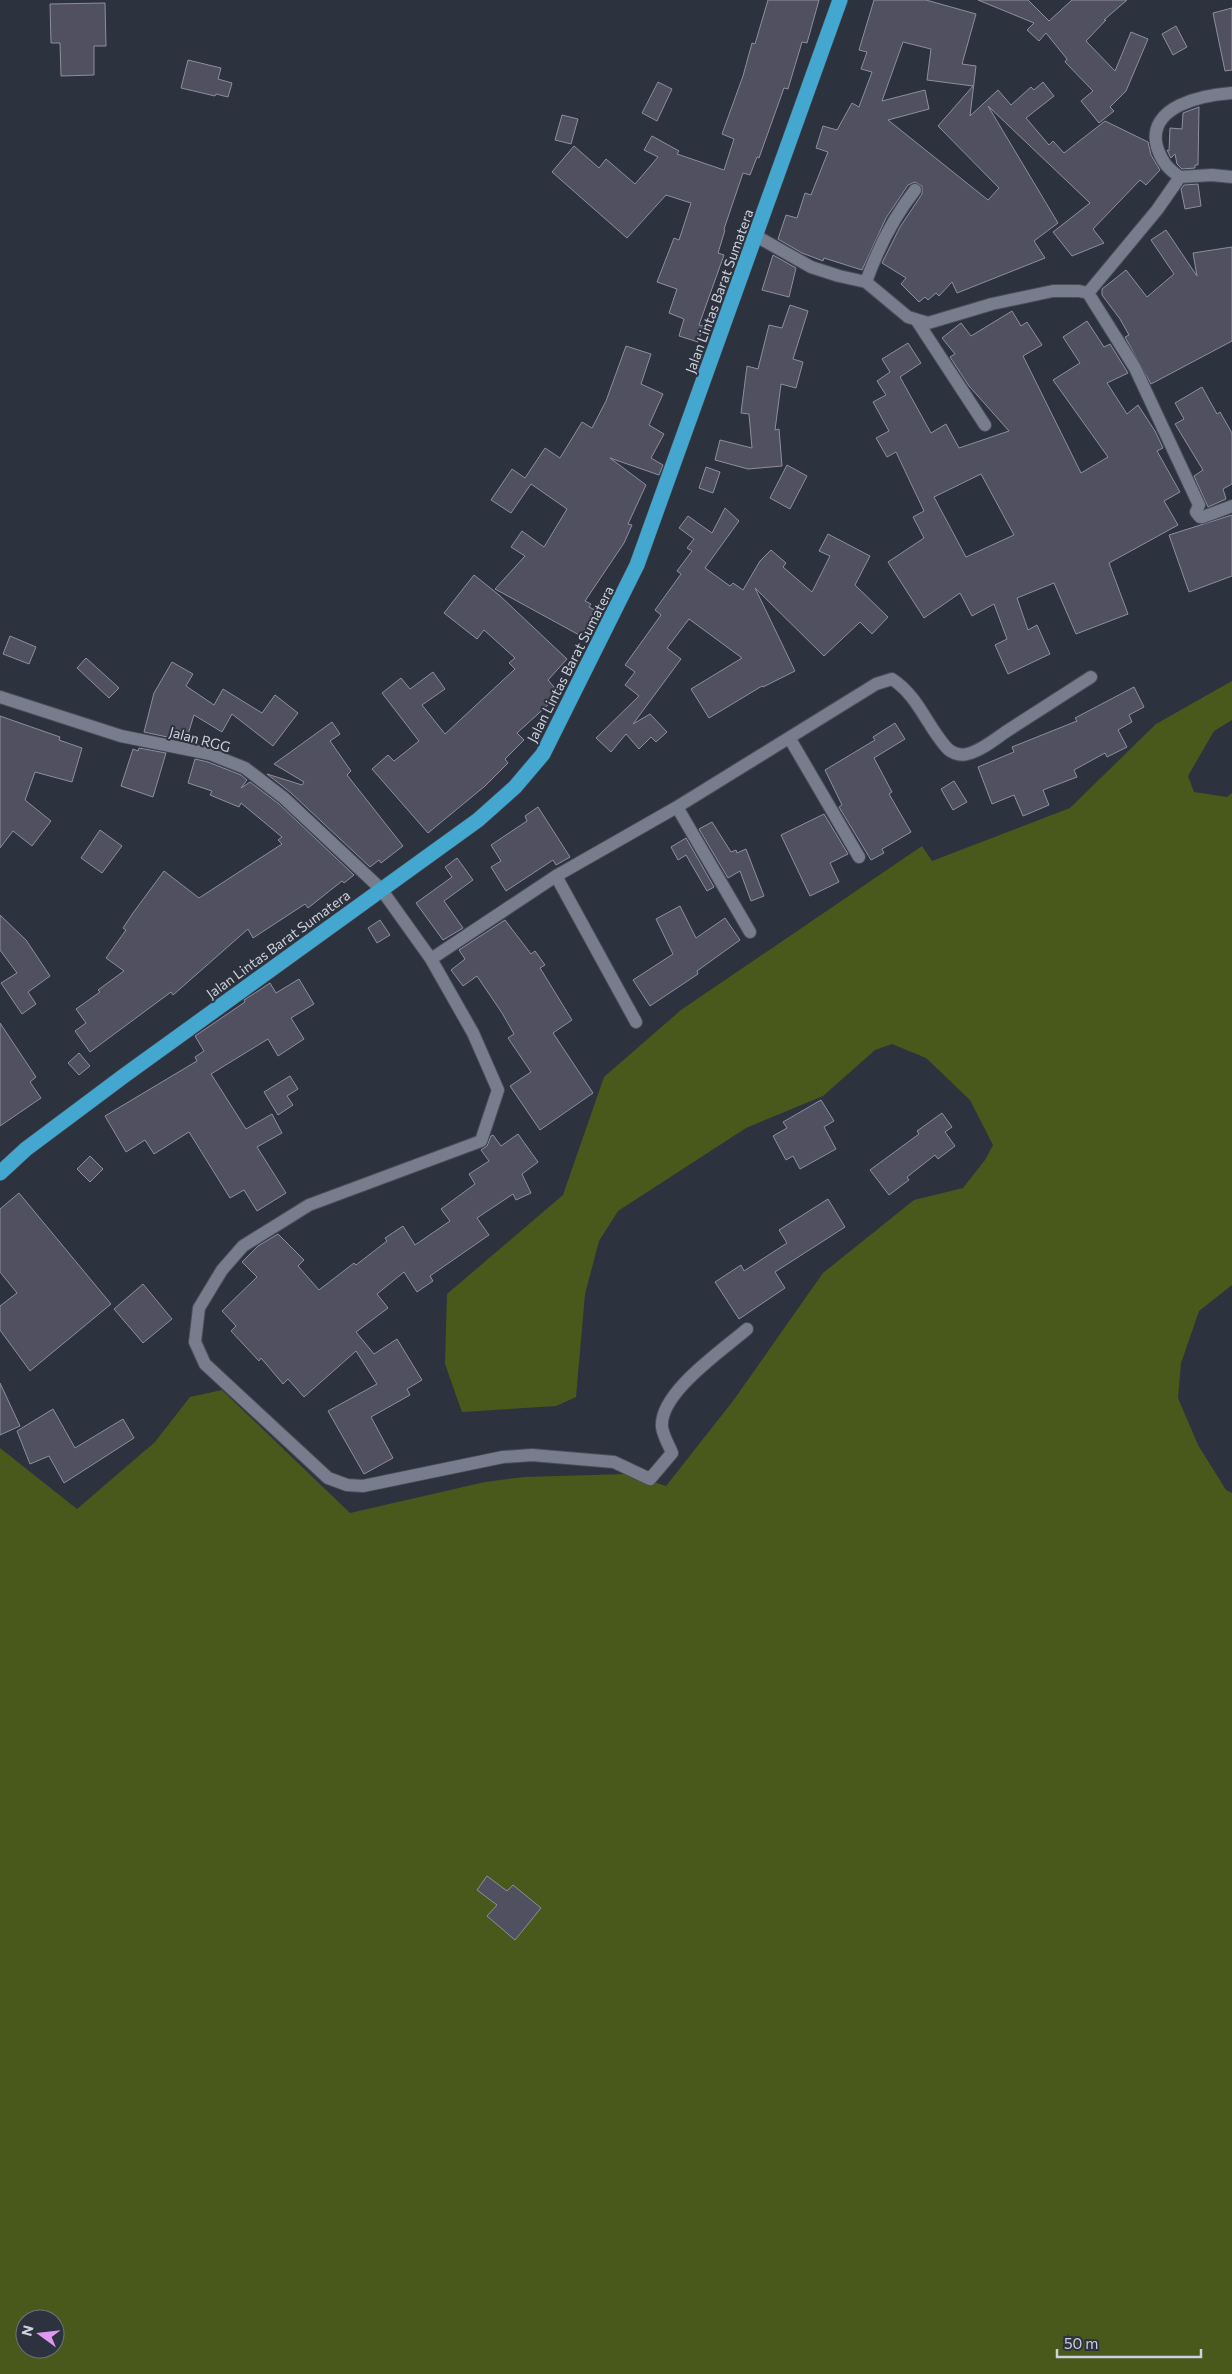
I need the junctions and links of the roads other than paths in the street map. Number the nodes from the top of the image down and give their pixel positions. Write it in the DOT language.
graph roads {
  1 [pos="840,0"];
  2 [pos="1232,93"];
  3 [pos="1180,177"];
  4 [pos="1232,177"];
  5 [pos="915,190"];
  6 [pos="756,236"];
  7 [pos="866,282"];
  8 [pos="1088,293"];
  9 [pos="917,321"];
  10 [pos="985,425"];
  11 [pos="1232,506"];
  12 [pos="1091,677"];
  13 [pos="0,697"];
  14 [pos="790,738"];
  15 [pos="677,807"];
  16 [pos="859,857"];
  17 [pos="556,876"];
  18 [pos="381,889"];
  19 [pos="750,932"];
  20 [pos="431,959"];
  21 [pos="636,1022"];
  22 [pos="0,1173"];
  23 [pos="747,1329"];
  1 -- 6 [label="highway, Jalan Lintas Barat Sumatera"];
  2 -- 3 [label="street"];
  3 -- 4 [label="street"];
  3 -- 8 [label="street"];
  5 -- 7 [label="street"];
  6 -- 7 [label="street"];
  6 -- 18 [label="highway, Jalan Lintas Barat Sumatera"];
  7 -- 9 [label="street"];
  8 -- 9 [label="street"];
  8 -- 11 [label="street"];
  9 -- 10 [label="street"];
  12 -- 14 [label="street"];
  13 -- 18 [label="street, Jalan RGG"];
  14 -- 15 [label="street"];
  14 -- 16 [label="street"];
  15 -- 17 [label="street"];
  15 -- 19 [label="street"];
  17 -- 20 [label="street"];
  17 -- 21 [label="street"];
  18 -- 20 [label="street, Jalan RGG"];
  18 -- 22 [label="highway, Jalan Lintas Barat Sumatera"];
  20 -- 23 [label="street, Jalan RGG"];
}
